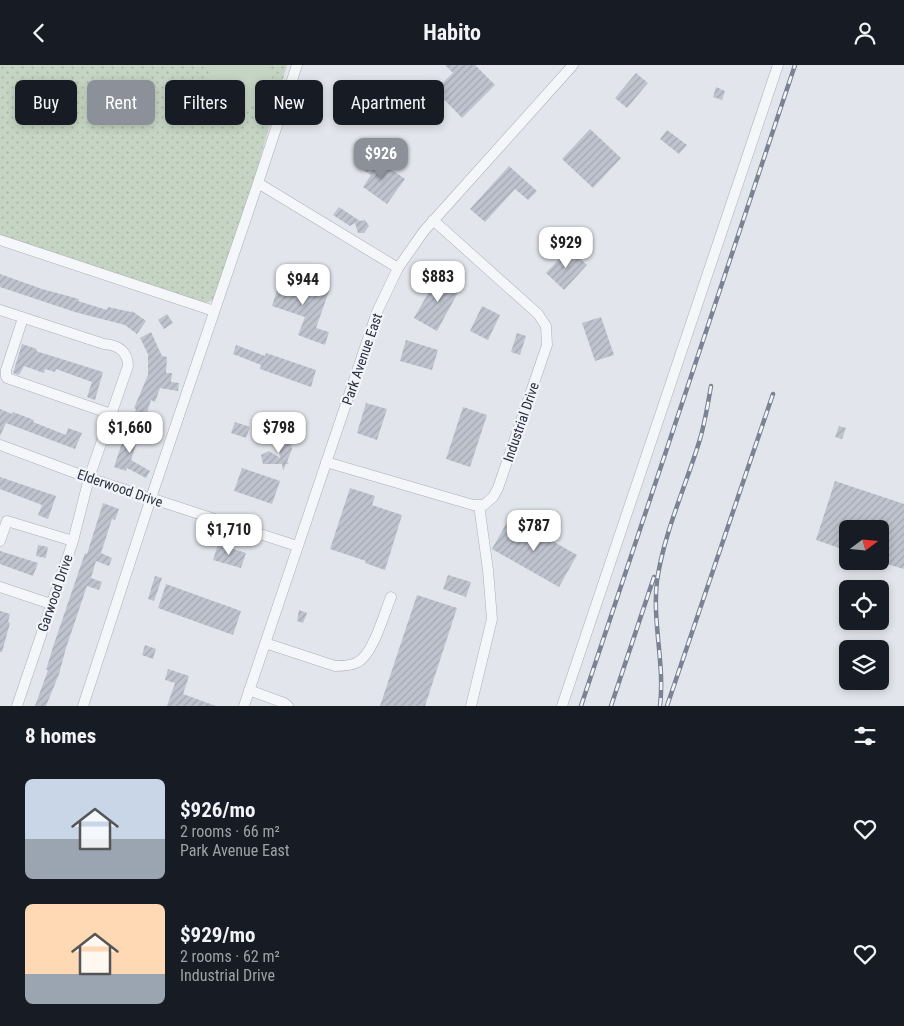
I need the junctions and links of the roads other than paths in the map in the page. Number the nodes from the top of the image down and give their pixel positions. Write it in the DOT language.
graph roads {
  1 [pos="297,65"];
  2 [pos="573,65"];
  3 [pos="778,65"];
  4 [pos="258,183"];
  5 [pos="433,220"];
  6 [pos="0,240"];
  7 [pos="398,268"];
  8 [pos="0,310"];
  9 [pos="214,311"];
  10 [pos="23,318"];
  11 [pos="111,415"];
  12 [pos="0,445"];
  13 [pos="326,462"];
  14 [pos="90,478"];
  15 [pos="151,499"];
  16 [pos="479,505"];
  17 [pos="3,520"];
  18 [pos="0,541"];
  19 [pos="73,541"];
  20 [pos="297,546"];
  21 [pos="0,587"];
  22 [pos="391,597"];
  23 [pos="51,604"];
  24 [pos="265,643"];
  25 [pos="249,690"];
  26 [pos="17,706"];
  27 [pos="84,706"];
  28 [pos="244,706"];
  29 [pos="288,706"];
  30 [pos="471,706"];
  31 [pos="562,706"];
  1 -- 4 [label="street"];
  2 -- 5 [label="street, Park Avenue East"];
  3 -- 31 [label="street"];
  4 -- 7 [label="street"];
  4 -- 9 [label="street"];
  5 -- 7 [label="street, Park Avenue East"];
  5 -- 16 [label="street, Industrial Drive"];
  6 -- 9 [label="street"];
  7 -- 13 [label="street, Park Avenue East"];
  8 -- 10 [label="street"];
  9 -- 15 [label="street"];
  10 -- 11 [label="street"];
  10 -- 11 [label="street, Garwood Drive"];
  11 -- 14 [label="street, Garwood Drive"];
  12 -- 14 [label="street, Elderwood Drive"];
  13 -- 16 [label="street"];
  13 -- 20 [label="street, Park Avenue East"];
  14 -- 15 [label="street, Elderwood Drive"];
  14 -- 19 [label="street, Garwood Drive"];
  15 -- 20 [label="street, Elderwood Drive"];
  15 -- 27 [label="street"];
  16 -- 30 [label="street"];
  17 -- 18 [label="street"];
  17 -- 19 [label="street"];
  19 -- 23 [label="street, Garwood Drive"];
  20 -- 24 [label="street, Park Avenue East"];
  21 -- 23 [label="street"];
  22 -- 24 [label="street"];
  23 -- 26 [label="street, Garwood Drive"];
  24 -- 25 [label="street, Park Avenue East"];
  25 -- 28 [label="street, Park Avenue East"];
  25 -- 29 [label="street"];
}
